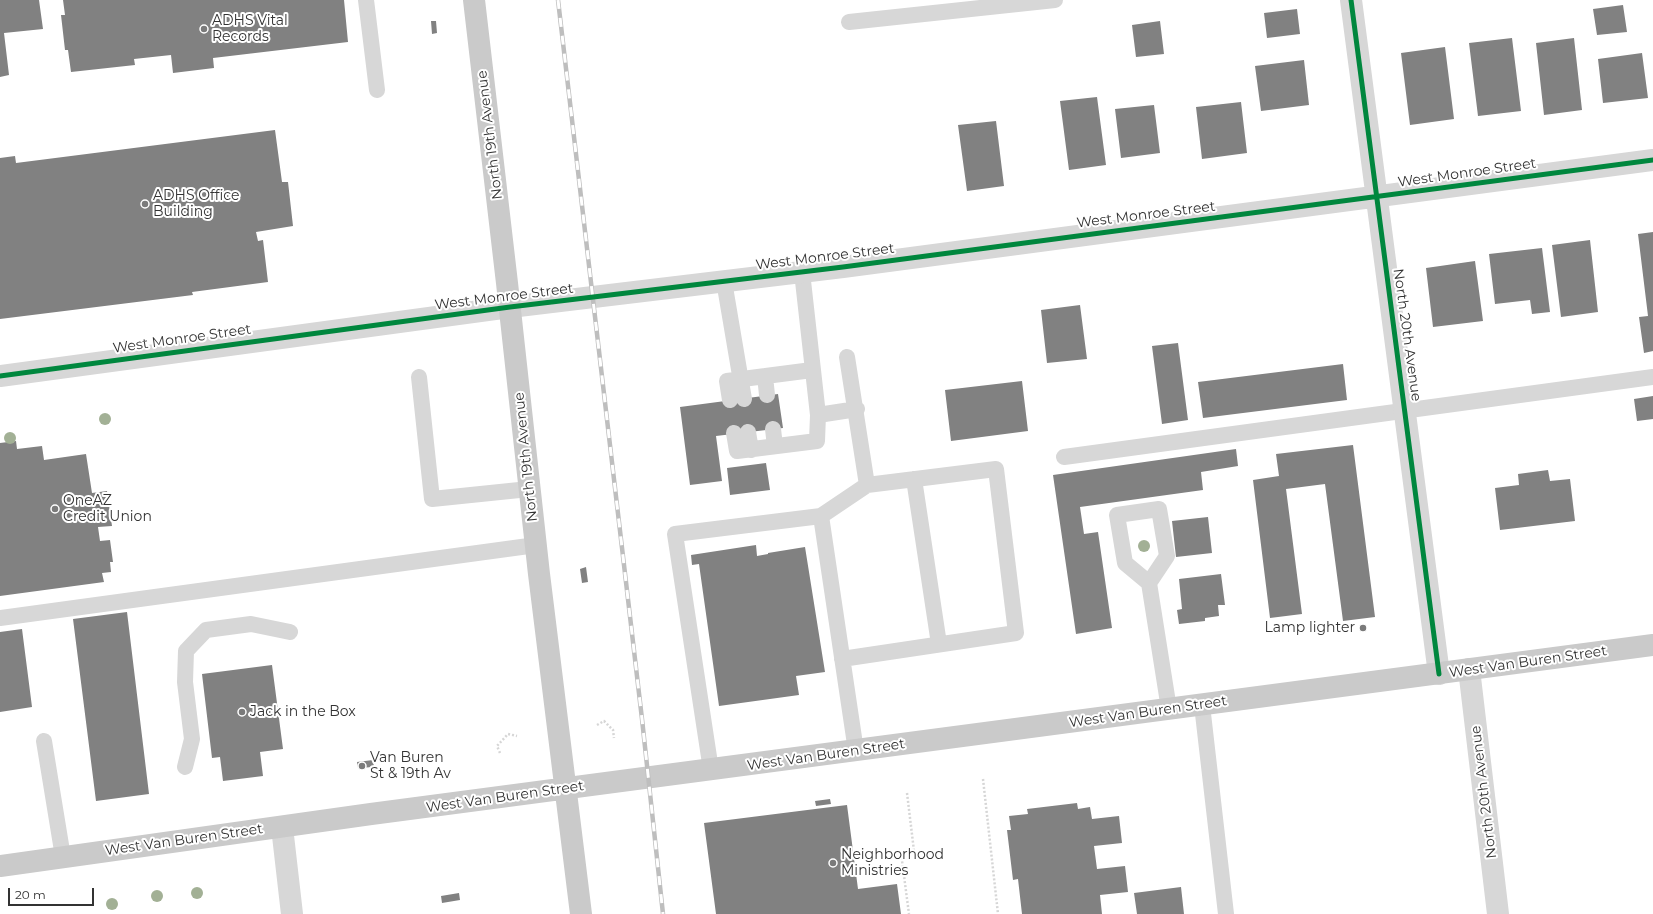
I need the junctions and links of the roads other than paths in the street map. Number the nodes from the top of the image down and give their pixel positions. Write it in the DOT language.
graph roads {
  1 [pos="366,0"];
  2 [pos="474,0"];
  3 [pos="1055,0"];
  4 [pos="1351,0"];
  5 [pos="849,22"];
  6 [pos="378,90"];
  7 [pos="1653,160"];
  8 [pos="1377,197"];
  9 [pos="802,272"];
  10 [pos="724,281"];
  11 [pos="510,307"];
  12 [pos="847,357"];
  13 [pos="812,370"];
  14 [pos="0,376"];
  15 [pos="420,377"];
  16 [pos="1653,377"];
  17 [pos="746,378"];
  18 [pos="857,409"];
  19 [pos="1405,410"];
  20 [pos="818,415"];
  21 [pos="756,449"];
  22 [pos="1064,457"];
  23 [pos="914,479"];
  24 [pos="868,485"];
  25 [pos="529,489"];
  26 [pos="821,516"];
  27 [pos="536,545"];
  28 [pos="1149,583"];
  29 [pos="0,618"];
  30 [pos="290,632"];
  31 [pos="938,644"];
  32 [pos="1653,645"];
  33 [pos="842,659"];
  34 [pos="1469,670"];
  35 [pos="1439,674"];
  36 [pos="1202,705"];
  37 [pos="1168,709"];
  38 [pos="44,741"];
  39 [pos="856,750"];
  40 [pos="185,767"];
  41 [pos="711,770"];
  42 [pos="566,789"];
  43 [pos="282,827"];
  44 [pos="63,857"];
  45 [pos="0,866"];
  46 [pos="292,914"];
  47 [pos="581,914"];
  48 [pos="1226,914"];
  49 [pos="1498,914"];
  1 -- 6 [label="lane"];
  2 -- 11 [label="main road, North 19th Avenue"];
  3 -- 5 [label="lane"];
  4 -- 8 [label="street, North 20th Avenue"];
  7 -- 8 [label="street, West Monroe Street"];
  8 -- 9 [label="street, West Monroe Street"];
  8 -- 19 [label="street, North 20th Avenue"];
  9 -- 10 [label="street, West Monroe Street"];
  9 -- 13 [label="lane"];
  10 -- 11 [label="street, West Monroe Street"];
  10 -- 17 [label="lane"];
  11 -- 14 [label="street, West Monroe Street"];
  11 -- 25 [label="main road, North 19th Avenue"];
  12 -- 18 [label="lane"];
  13 -- 17 [label="lane"];
  13 -- 20 [label="lane"];
  15 -- 25 [label="lane"];
  16 -- 19 [label="lane"];
  17 -- 17 [label="lane"];
  18 -- 20 [label="lane"];
  18 -- 24 [label="lane"];
  19 -- 22 [label="lane"];
  19 -- 35 [label="street, North 20th Avenue"];
  20 -- 21 [label="lane"];
  21 -- 21 [label="lane"];
  23 -- 24 [label="lane"];
  23 -- 31 [label="lane"];
  23 -- 31 [label="lane"];
  24 -- 26 [label="lane"];
  25 -- 27 [label="main road, North 19th Avenue"];
  26 -- 33 [label="lane"];
  26 -- 41 [label="lane"];
  27 -- 29 [label="lane"];
  27 -- 42 [label="main road, North 19th Avenue"];
  28 -- 37 [label="lane"];
  30 -- 40 [label="lane"];
  31 -- 33 [label="lane"];
  32 -- 34 [label="main road, West Van Buren Street"];
  33 -- 39 [label="lane"];
  34 -- 35 [label="main road, West Van Buren Street"];
  34 -- 49 [label="street, North 20th Avenue"];
  35 -- 36 [label="main road, West Van Buren Street"];
  36 -- 37 [label="main road, West Van Buren Street"];
  36 -- 48 [label="lane"];
  37 -- 39 [label="main road, West Van Buren Street"];
  38 -- 44 [label="lane"];
  39 -- 41 [label="main road, West Van Buren Street"];
  41 -- 42 [label="main road, West Van Buren Street"];
  42 -- 43 [label="main road, West Van Buren Street"];
  42 -- 47 [label="main road, North 19th Avenue"];
  43 -- 44 [label="main road, West Van Buren Street"];
  43 -- 46 [label="street"];
  44 -- 45 [label="main road, West Van Buren Street"];
}
